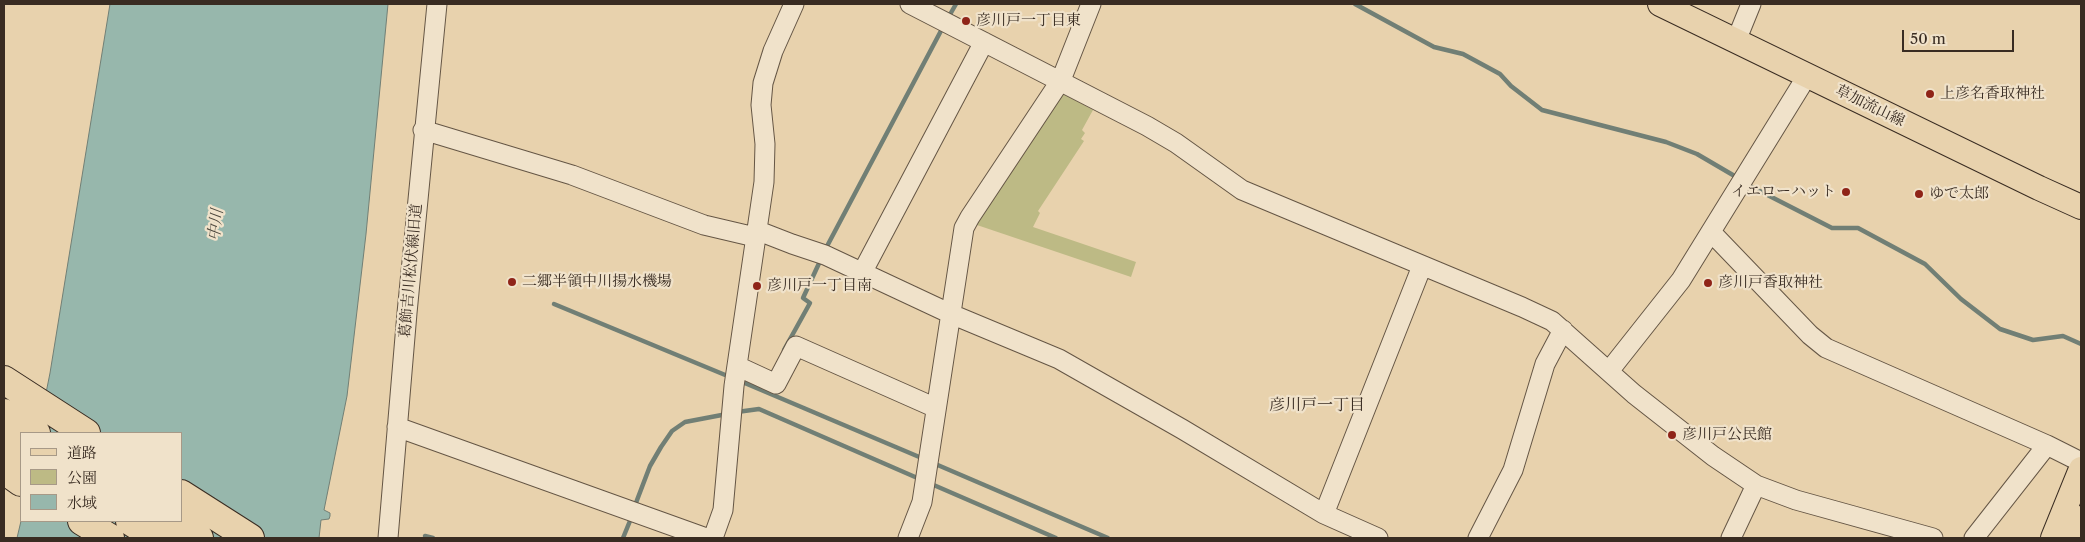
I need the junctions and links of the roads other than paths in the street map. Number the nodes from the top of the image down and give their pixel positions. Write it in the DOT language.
graph roads {
  1 [pos="437,4"];
  2 [pos="794,4"];
  3 [pos="910,4"];
  4 [pos="1091,4"];
  5 [pos="1660,4"];
  6 [pos="1751,4"];
  7 [pos="1736,41"];
  8 [pos="984,42"];
  9 [pos="1808,76"];
  10 [pos="1061,80"];
  11 [pos="423,130"];
  12 [pos="2081,207"];
  13 [pos="1711,232"];
  14 [pos="756,234"];
  15 [pos="1422,266"];
  16 [pos="863,272"];
  17 [pos="951,314"];
  18 [pos="1563,330"];
  19 [pos="737,366"];
  20 [pos="1609,371"];
  21 [pos="4,380"];
  22 [pos="936,408"];
  23 [pos="4,413"];
  24 [pos="397,428"];
  25 [pos="34,432"];
  26 [pos="84,432"];
  27 [pos="4,440"];
  28 [pos="2047,445"];
  29 [pos="20,450"];
  30 [pos="2081,462"];
  31 [pos="2081,469"];
  32 [pos="4,470"];
  33 [pos="20,481"];
  34 [pos="1756,485"];
  35 [pos="182,495"];
  36 [pos="1324,514"];
  37 [pos="2081,518"];
  38 [pos="84,522"];
  39 [pos="132,522"];
  40 [pos="174,522"];
  41 [pos="110,538"];
  42 [pos="157,538"];
  43 [pos="199,538"];
  44 [pos="250,538"];
  45 [pos="388,538"];
  46 [pos="706,538"];
  47 [pos="714,538"];
  48 [pos="908,538"];
  49 [pos="1378,538"];
  50 [pos="1478,538"];
  51 [pos="1730,538"];
  52 [pos="1933,538"];
  53 [pos="1974,538"];
  54 [pos="2053,538"];
  55 [pos="2072,538"];
  1 -- 11 [label="street, 葛飾吉川松伏線旧道"];
  2 -- 14 [label="street"];
  3 -- 8 [label="street"];
  4 -- 10 [label="street"];
  5 -- 7 [label="main road, 草加流山線"];
  6 -- 7 [label="street"];
  7 -- 9 [label="main road, 草加流山線"];
  8 -- 10 [label="street"];
  8 -- 16 [label="street"];
  9 -- 12 [label="main road, 草加流山線"];
  9 -- 13 [label="street"];
  10 -- 15 [label="street"];
  10 -- 17 [label="street"];
  11 -- 14 [label="street"];
  11 -- 24 [label="street, 葛飾吉川松伏線旧道"];
  13 -- 20 [label="street"];
  13 -- 28 [label="street"];
  14 -- 16 [label="street"];
  14 -- 19 [label="street"];
  15 -- 18 [label="street"];
  15 -- 36 [label="street"];
  16 -- 17 [label="street"];
  17 -- 22 [label="street"];
  17 -- 36 [label="street"];
  18 -- 20 [label="street"];
  18 -- 50 [label="street"];
  19 -- 22 [label="street"];
  19 -- 47 [label="street"];
  20 -- 34 [label="street"];
  21 -- 26 [label="highway"];
  22 -- 48 [label="street"];
  23 -- 25 [label="highway"];
  24 -- 45 [label="street, 葛飾吉川松伏線旧道"];
  24 -- 46 [label="street"];
  27 -- 29 [label="highway"];
  28 -- 30 [label="street"];
  28 -- 53 [label="street"];
  31 -- 54 [label="main road"];
  32 -- 33 [label="highway"];
  34 -- 51 [label="street"];
  34 -- 52 [label="street"];
  35 -- 44 [label="highway"];
  36 -- 49 [label="street"];
  37 -- 55 [label="main road"];
  38 -- 41 [label="highway"];
  39 -- 42 [label="highway"];
  40 -- 43 [label="highway"];
}
